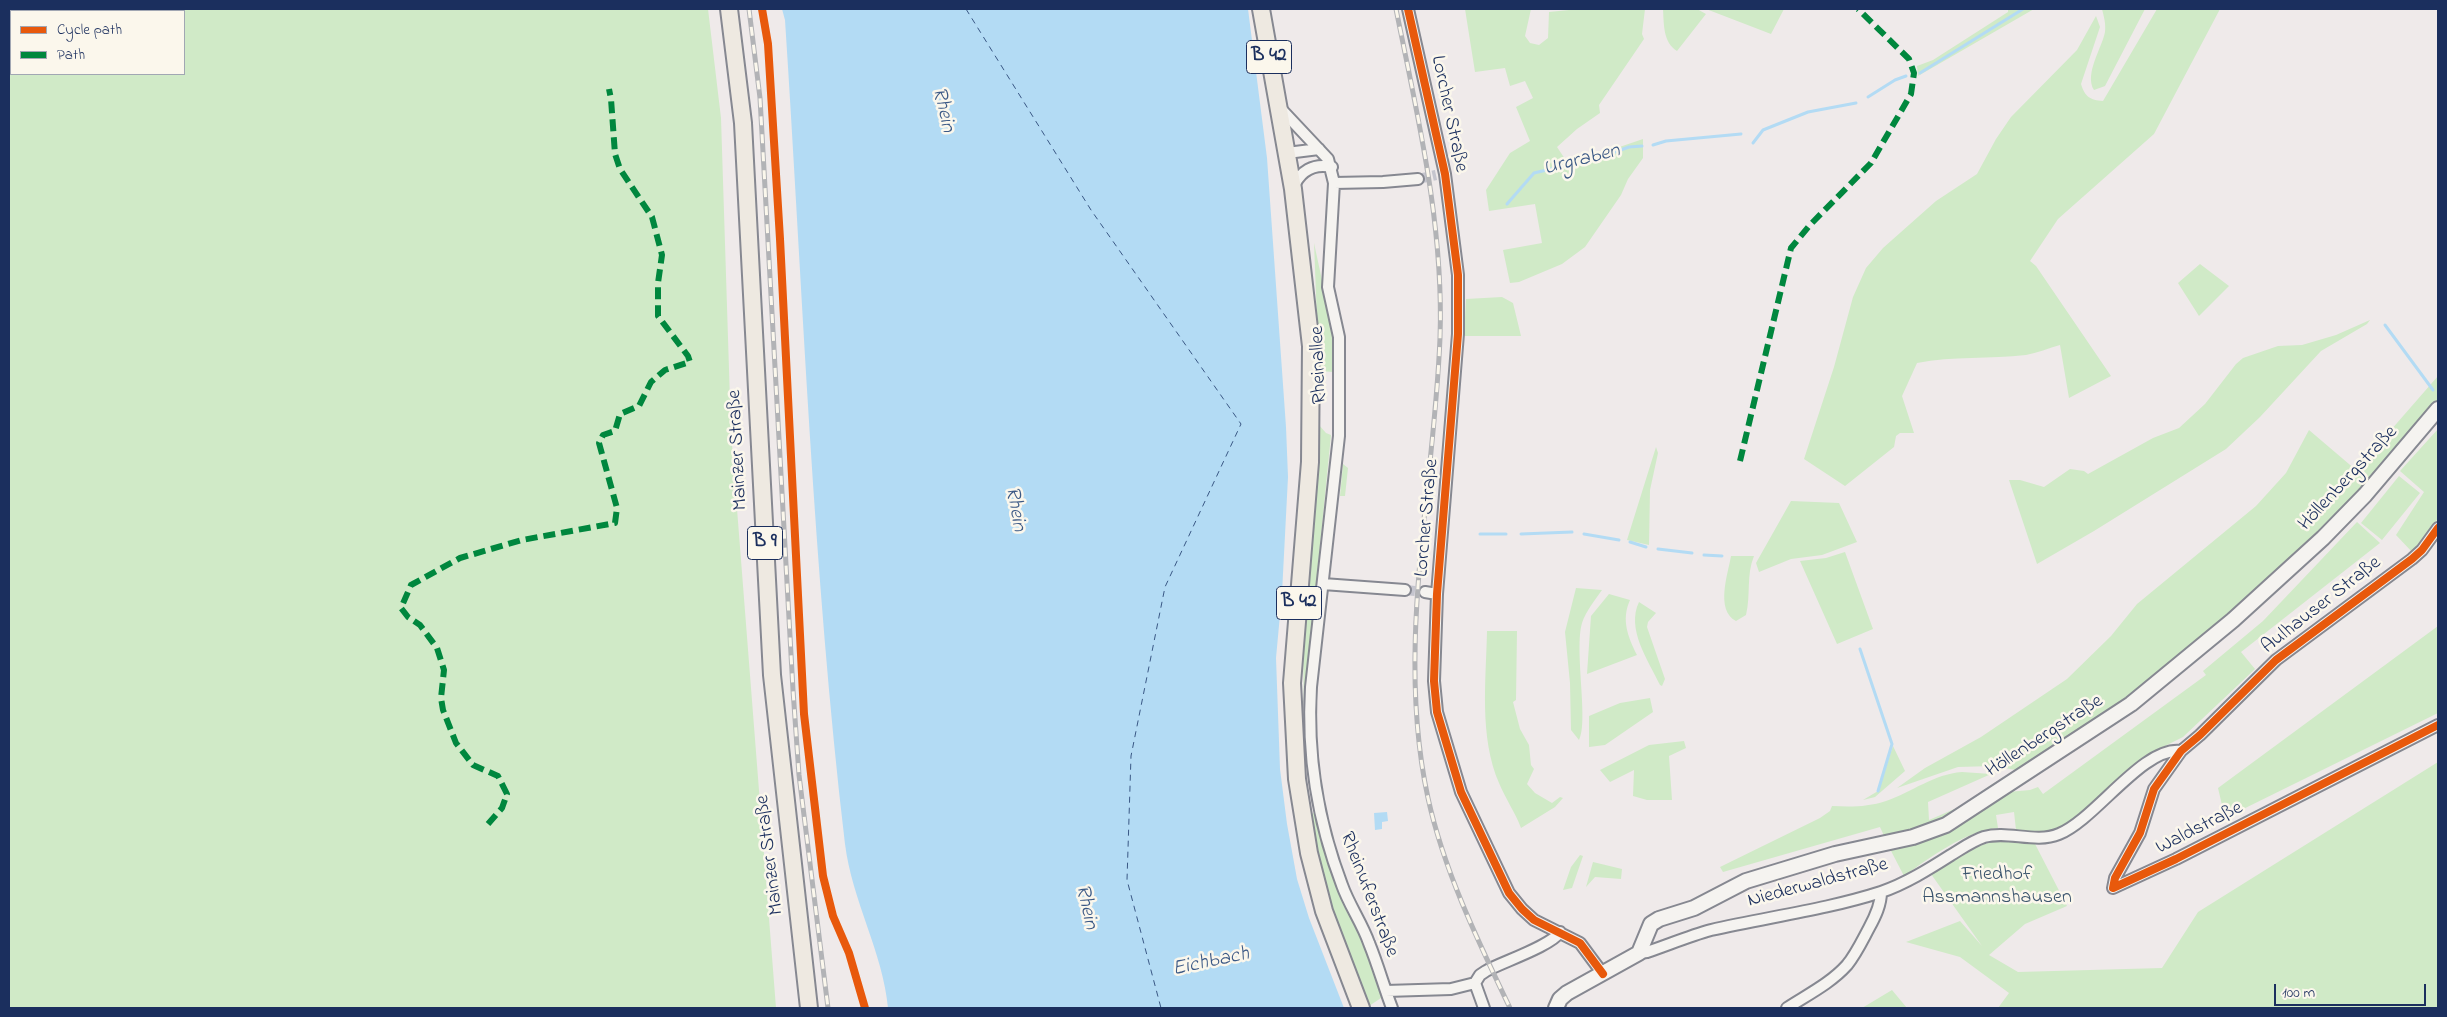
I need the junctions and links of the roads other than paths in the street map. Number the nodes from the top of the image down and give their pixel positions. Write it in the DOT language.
graph roads {
  1 [pos="730,9"];
  2 [pos="1261,9"];
  3 [pos="1408,9"];
  4 [pos="1278,106"];
  5 [pos="1319,150"];
  6 [pos="1287,153"];
  7 [pos="1332,167"];
  8 [pos="1418,179"];
  9 [pos="1334,183"];
  10 [pos="1293,189"];
  11 [pos="2438,409"];
  12 [pos="2438,528"];
  13 [pos="1323,584"];
  14 [pos="1405,590"];
  15 [pos="1424,592"];
  16 [pos="1437,594"];
  17 [pos="2438,725"];
  18 [pos="2181,751"];
  19 [pos="1881,892"];
  20 [pos="1560,932"];
  21 [pos="1639,953"];
  22 [pos="1603,974"];
  23 [pos="1475,983"];
  24 [pos="1386,991"];
  25 [pos="809,1008"];
  26 [pos="1361,1008"];
  27 [pos="1392,1008"];
  28 [pos="1484,1008"];
  29 [pos="1556,1008"];
  30 [pos="1787,1008"];
  1 -- 25 [label="main road, Mainzer Straße / B 9"];
  2 -- 4 [label="main road, B 42"];
  3 -- 16 [label="street, Lorcher Straße"];
  4 -- 5 [label="street"];
  4 -- 6 [label="main road, B 42"];
  5 -- 6 [label="street"];
  5 -- 7 [label="street"];
  6 -- 10 [label="main road, B 42"];
  7 -- 9 [label="street, Rheinallee"];
  7 -- 10 [label="street"];
  8 -- 9 [label="street"];
  9 -- 13 [label="street, Rheinallee"];
  10 -- 26 [label="main road, B 42"];
  11 -- 21 [label="main road, Höllenbergstraße"];
  12 -- 18 [label="street, Aulhauser Straße"];
  13 -- 14 [label="street"];
  13 -- 24 [label="street, Rheinuferstraße"];
  15 -- 16 [label="street"];
  16 -- 20 [label="street, Lorcher Straße"];
  17 -- 18 [label="street, Waldstraße"];
  18 -- 19 [label="street, Niederwaldstraße"];
  19 -- 21 [label="street, Niederwaldstraße"];
  19 -- 30 [label="street"];
  20 -- 22 [label="street, Lorcher Straße"];
  20 -- 23 [label="street"];
  21 -- 22 [label="main road"];
  22 -- 29 [label="main road"];
  23 -- 24 [label="street"];
  23 -- 28 [label="street"];
  24 -- 27 [label="street, Rheinuferstraße"];
}
